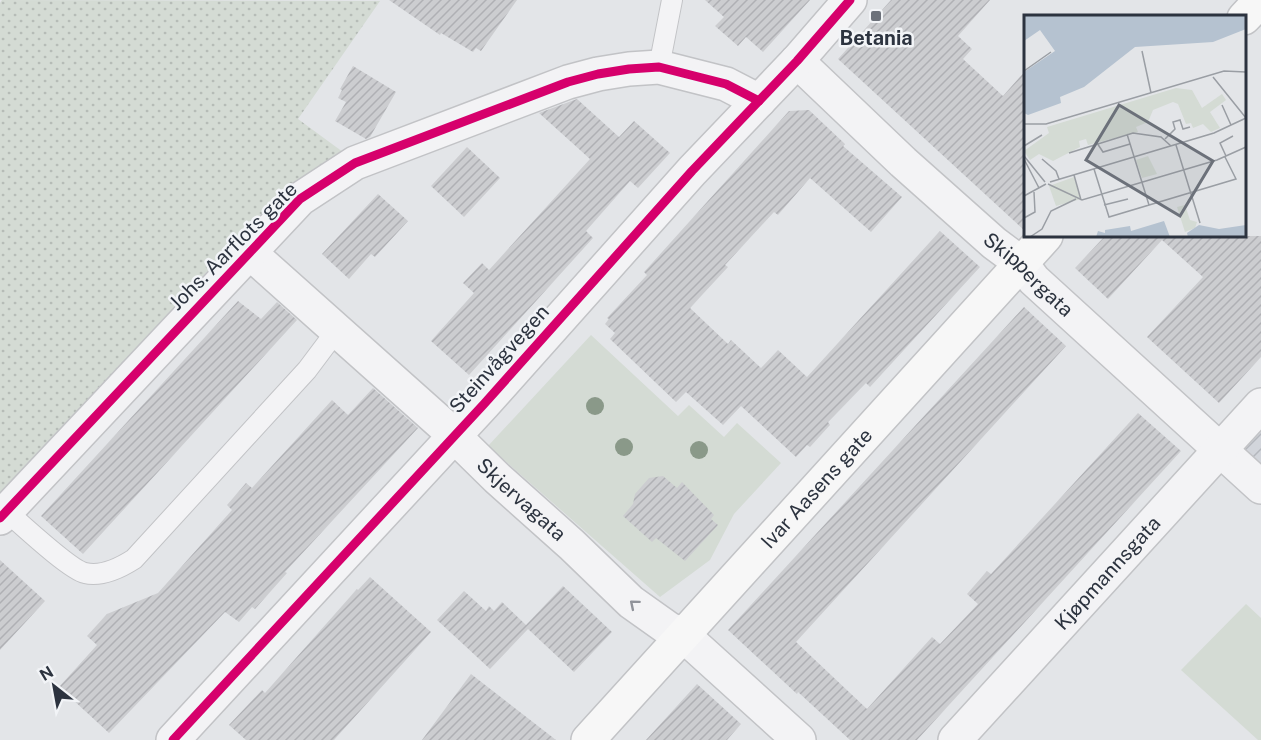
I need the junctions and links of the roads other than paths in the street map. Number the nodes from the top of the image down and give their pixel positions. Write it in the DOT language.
graph roads {
  1 [pos="672,0"];
  2 [pos="850,0"];
  3 [pos="1261,0"];
  4 [pos="1246,17"];
  5 [pos="797,61"];
  6 [pos="658,67"];
  7 [pos="759,101"];
  8 [pos="1045,237"];
  9 [pos="249,252"];
  10 [pos="1021,263"];
  11 [pos="337,330"];
  12 [pos="1261,405"];
  13 [pos="449,430"];
  14 [pos="1220,450"];
  15 [pos="1261,487"];
  16 [pos="3,515"];
  17 [pos="683,635"];
  18 [pos="173,740"];
  19 [pos="588,740"];
  20 [pos="799,740"];
  21 [pos="955,740"];
  1 -- 6 [label="lane"];
  2 -- 5 [label="street, Steinvågvegen"];
  3 -- 4 [label="main road"];
  5 -- 7 [label="street, Steinvågvegen"];
  5 -- 10 [label="street, Skippergata"];
  6 -- 7 [label="street, Johs. Aarflots gate"];
  6 -- 9 [label="street, Johs. Aarflots gate"];
  7 -- 13 [label="street, Steinvågvegen"];
  8 -- 10 [label="main road, Ivar Aasens gate"];
  9 -- 11 [label="street, Skjervagata"];
  9 -- 16 [label="street, Johs. Aarflots gate"];
  10 -- 14 [label="street, Skippergata"];
  10 -- 17 [label="main road, Ivar Aasens gate"];
  11 -- 13 [label="street, Skjervagata"];
  11 -- 16 [label="lane"];
  12 -- 14 [label="street, Kjøpmannsgata"];
  17 -- 13 [label="street, Skjervagata, one-way"];
  13 -- 18 [label="street, Steinvågvegen"];
  14 -- 15 [label="street, Skippergata"];
  14 -- 21 [label="street, Kjøpmannsgata"];
  17 -- 19 [label="main road, Ivar Aasens gate"];
  17 -- 20 [label="street, Skjervagata"];
}
